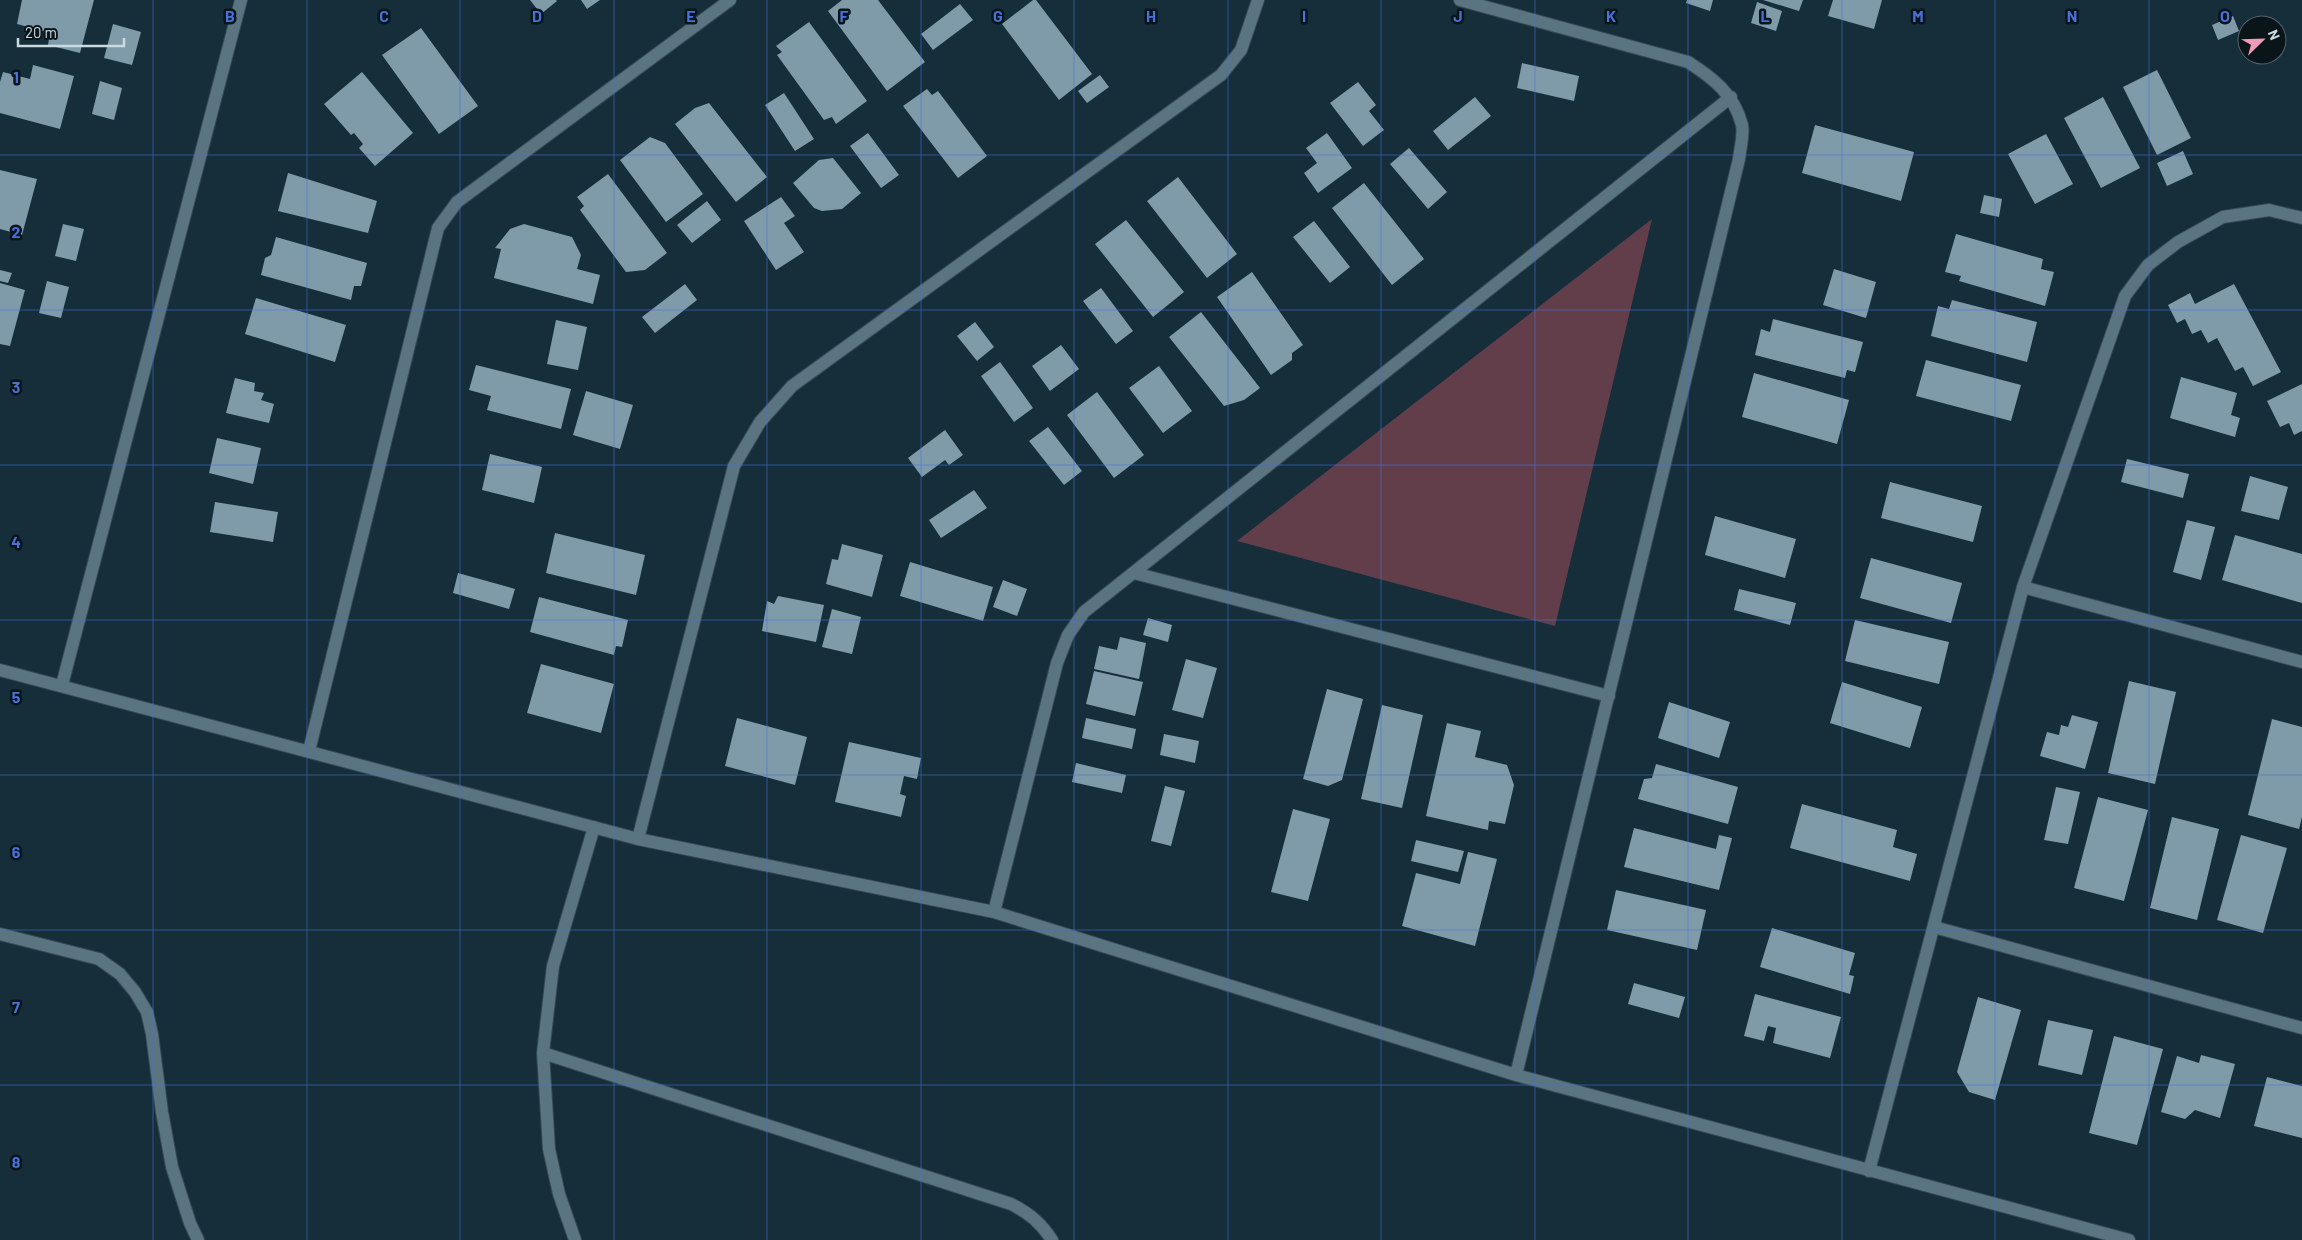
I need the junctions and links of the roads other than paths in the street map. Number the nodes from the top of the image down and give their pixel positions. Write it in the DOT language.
graph roads {
  1 [pos="241,0"];
  2 [pos="730,0"];
  3 [pos="1258,0"];
  4 [pos="1460,0"];
  5 [pos="1731,97"];
  6 [pos="2302,218"];
  7 [pos="1134,573"];
  8 [pos="2023,587"];
  9 [pos="2302,662"];
  10 [pos="0,670"];
  11 [pos="62,685"];
  12 [pos="1609,696"];
  13 [pos="309,751"];
  14 [pos="594,827"];
  15 [pos="638,840"];
  16 [pos="994,912"];
  17 [pos="1934,927"];
  18 [pos="0,934"];
  19 [pos="2302,1028"];
  20 [pos="543,1053"];
  21 [pos="1516,1075"];
  22 [pos="1869,1170"];
  23 [pos="198,1240"];
  24 [pos="574,1240"];
  25 [pos="1052,1240"];
  26 [pos="2129,1240"];
  1 -- 11 [label="street"];
  2 -- 13 [label="street"];
  3 -- 15 [label="street"];
  4 -- 5 [label="street"];
  5 -- 7 [label="street"];
  5 -- 12 [label="street"];
  6 -- 8 [label="street"];
  7 -- 12 [label="street"];
  7 -- 16 [label="street"];
  8 -- 9 [label="street"];
  8 -- 17 [label="street"];
  10 -- 11 [label="street"];
  11 -- 13 [label="street"];
  12 -- 21 [label="street"];
  13 -- 14 [label="street"];
  14 -- 15 [label="street"];
  14 -- 20 [label="street"];
  15 -- 16 [label="street"];
  16 -- 21 [label="street"];
  17 -- 19 [label="street"];
  17 -- 22 [label="street"];
  18 -- 23 [label="street"];
  20 -- 24 [label="street"];
  20 -- 25 [label="street"];
  21 -- 22 [label="street"];
  22 -- 26 [label="street"];
}
